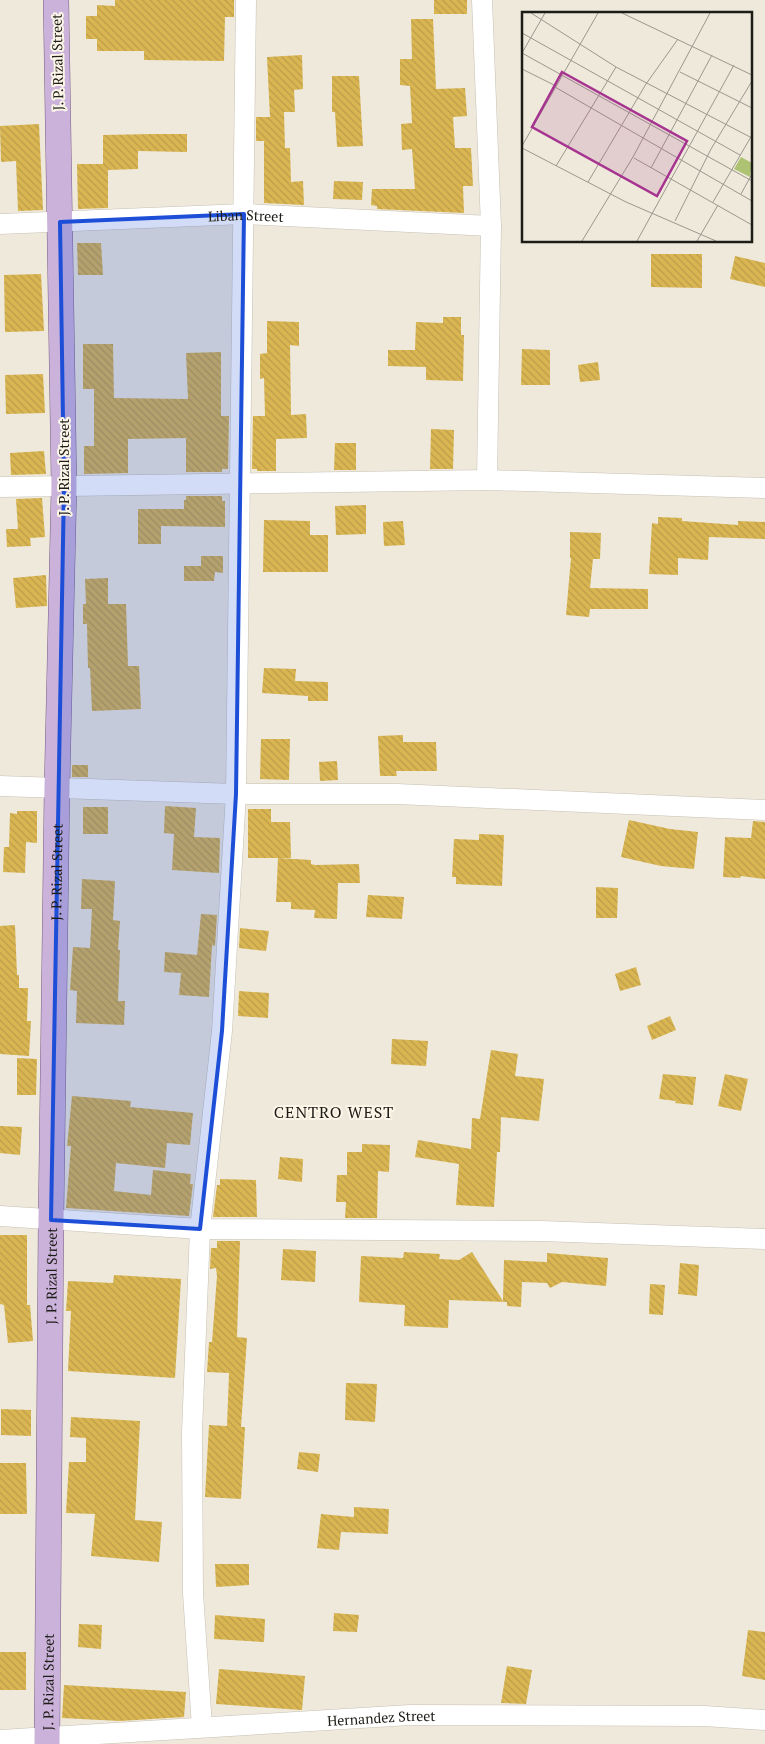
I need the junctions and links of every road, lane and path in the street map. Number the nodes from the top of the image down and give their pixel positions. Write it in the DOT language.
graph roads {
  1 [pos="56,0"];
  2 [pos="246,0"];
  3 [pos="482,0"];
  4 [pos="244,214"];
  5 [pos="60,222"];
  6 [pos="0,224"];
  7 [pos="491,226"];
  8 [pos="488,480"];
  9 [pos="239,483"];
  10 [pos="64,486"];
  11 [pos="0,487"];
  12 [pos="765,488"];
  13 [pos="0,786"];
  14 [pos="57,787"];
  15 [pos="236,794"];
  16 [pos="765,810"];
  17 [pos="0,1216"];
  18 [pos="50,1220"];
  19 [pos="200,1229"];
  20 [pos="765,1239"];
  21 [pos="765,1720"];
  22 [pos="190,1733"];
  23 [pos="0,1740"];
  24 [pos="47,1741"];
  1 -- 5 [label="main road, J. P. Rizal Street"];
  2 -- 4 [label="street"];
  3 -- 7 [label="street"];
  4 -- 5 [label="street, Liban Street"];
  4 -- 7 [label="street, Liban Street"];
  4 -- 9 [label="street"];
  5 -- 6 [label="street, Liban Street"];
  5 -- 10 [label="main road, J. P. Rizal Street"];
  7 -- 8 [label="street"];
  8 -- 9 [label="street"];
  8 -- 12 [label="street"];
  9 -- 10 [label="street"];
  9 -- 15 [label="street"];
  10 -- 11 [label="street"];
  10 -- 14 [label="main road, J. P. Rizal Street"];
  13 -- 14 [label="street"];
  14 -- 15 [label="street"];
  14 -- 18 [label="main road, J. P. Rizal Street"];
  15 -- 16 [label="street"];
  15 -- 19 [label="street"];
  17 -- 18 [label="street"];
  18 -- 19 [label="street"];
  18 -- 24 [label="main road, J. P. Rizal Street"];
  19 -- 20 [label="street"];
  19 -- 22 [label="street"];
  21 -- 22 [label="street, Hernandez Street"];
  22 -- 24 [label="street, Hernandez Street"];
  23 -- 24 [label="street, Hernandez Street"];
}
